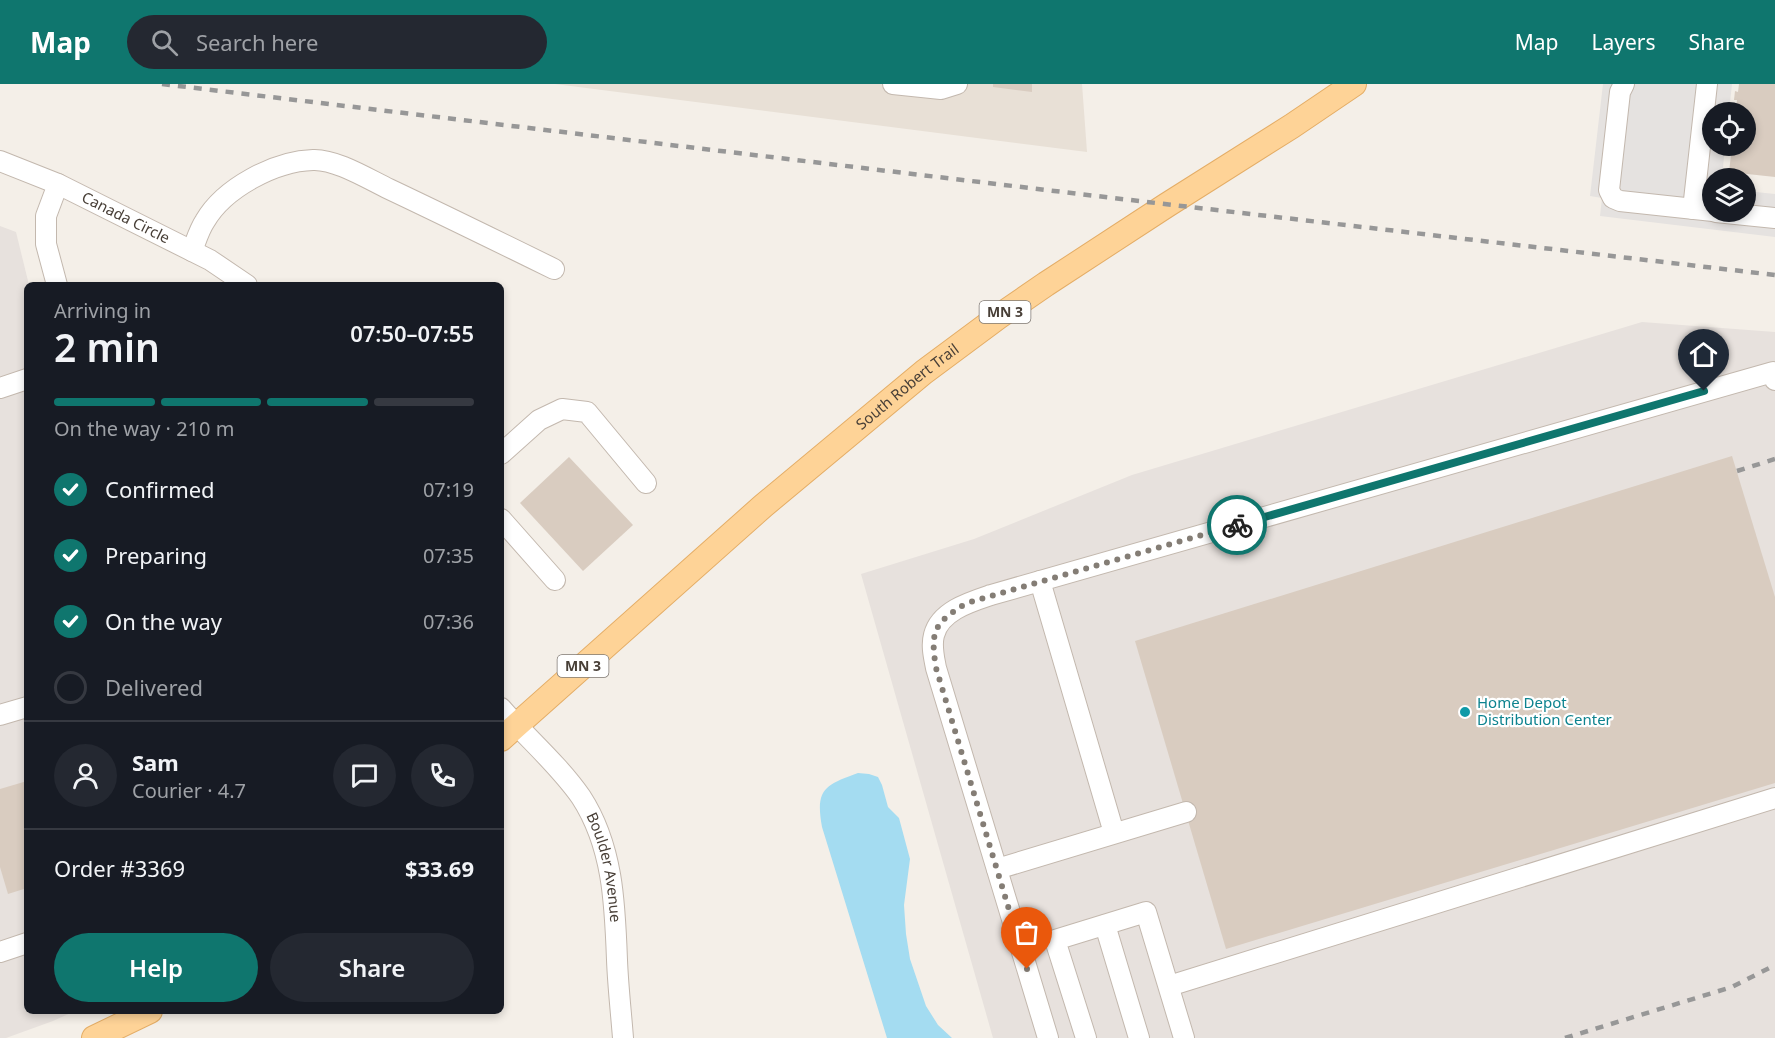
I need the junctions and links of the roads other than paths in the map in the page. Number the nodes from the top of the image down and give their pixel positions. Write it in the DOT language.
graph roads {
  1 [pos="894,84"];
  2 [pos="957,84"];
  3 [pos="1354,84"];
  4 [pos="1624,84"];
  5 [pos="1707,84"];
  6 [pos="0,161"];
  7 [pos="58,184"];
  8 [pos="1693,209"];
  9 [pos="1702,210"];
  10 [pos="1756,216"];
  11 [pos="1775,218"];
  12 [pos="192,251"];
  13 [pos="554,269"];
  14 [pos="56,282"];
  15 [pos="243,282"];
  16 [pos="24,380"];
  17 [pos="1775,380"];
  18 [pos="0,387"];
  19 [pos="504,451"];
  20 [pos="646,483"];
  21 [pos="504,522"];
  22 [pos="555,580"];
  23 [pos="1040,581"];
  24 [pos="24,708"];
  25 [pos="0,716"];
  26 [pos="506,724"];
  27 [pos="1775,798"];
  28 [pos="1186,812"];
  29 [pos="1114,833"];
  30 [pos="997,868"];
  31 [pos="1105,925"];
  32 [pos="24,945"];
  33 [pos="0,952"];
  34 [pos="1169,986"];
  35 [pos="144,1014"];
  36 [pos="94,1038"];
  37 [pos="623,1038"];
  38 [pos="1048,1038"];
  39 [pos="1086,1038"];
  40 [pos="1139,1038"];
  41 [pos="1184,1038"];
  1 -- 2 [label="street"];
  3 -- 26 [label="main road, South Robert Trail / MN 3"];
  4 -- 8 [label="street"];
  5 -- 8 [label="street"];
  6 -- 7 [label="street, Canada Circle"];
  7 -- 12 [label="street, Canada Circle"];
  7 -- 14 [label="street"];
  8 -- 9 [label="street"];
  10 -- 11 [label="street"];
  12 -- 13 [label="street"];
  12 -- 15 [label="street, Canada Circle"];
  16 -- 18 [label="street"];
  17 -- 23 [label="street"];
  19 -- 20 [label="street"];
  21 -- 22 [label="street"];
  23 -- 29 [label="street"];
  23 -- 30 [label="street"];
  24 -- 25 [label="street"];
  26 -- 37 [label="street, Boulder Avenue"];
  27 -- 34 [label="street"];
  28 -- 29 [label="street"];
  29 -- 30 [label="street"];
  30 -- 38 [label="street"];
  31 -- 34 [label="street"];
  31 -- 39 [label="street"];
  31 -- 40 [label="street"];
  32 -- 33 [label="street"];
  34 -- 41 [label="street"];
  35 -- 36 [label="main road"];
}
